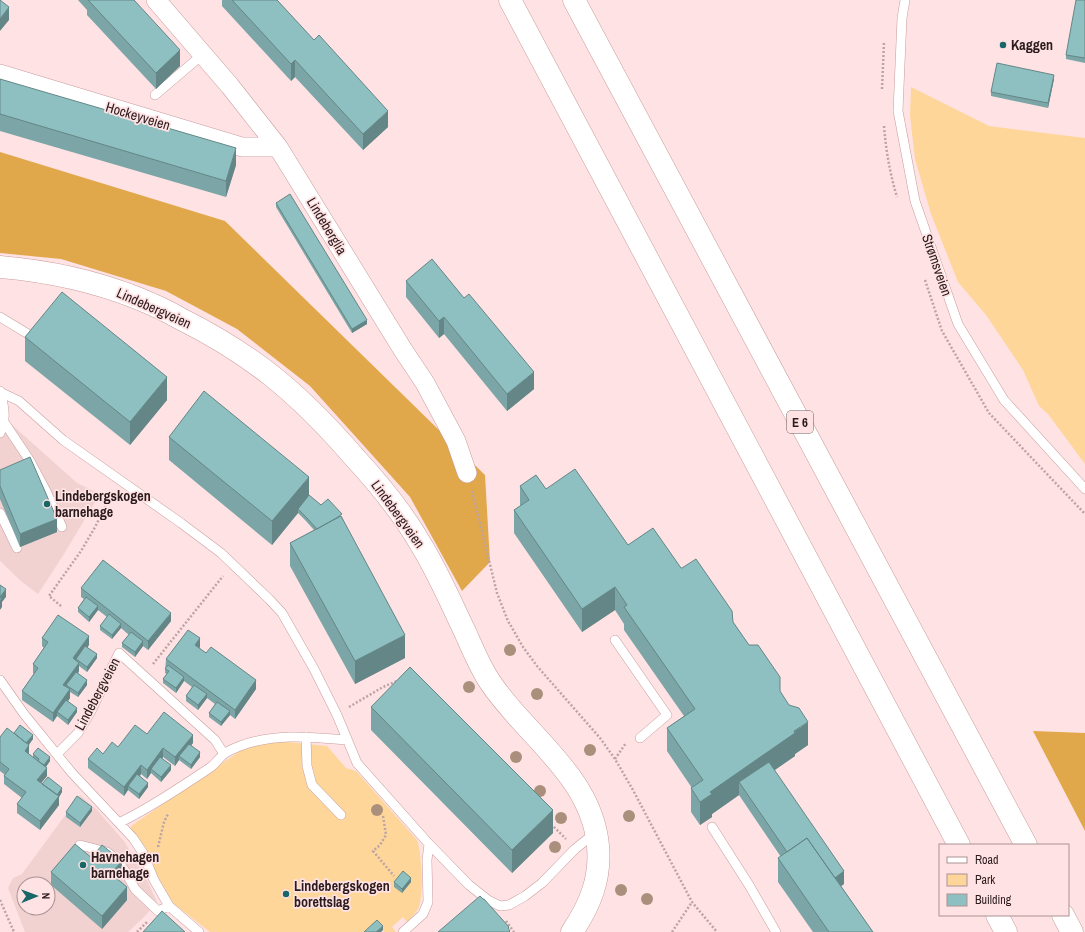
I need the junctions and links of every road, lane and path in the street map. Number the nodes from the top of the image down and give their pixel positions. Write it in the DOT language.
graph roads {
  1 [pos="156,0"];
  2 [pos="510,0"];
  3 [pos="574,0"];
  4 [pos="905,0"];
  5 [pos="202,54"];
  6 [pos="0,74"];
  7 [pos="155,95"];
  8 [pos="278,147"];
  9 [pos="0,267"];
  10 [pos="0,317"];
  11 [pos="40,341"];
  12 [pos="0,392"];
  13 [pos="4,422"];
  14 [pos="0,433"];
  15 [pos="467,473"];
  16 [pos="1085,489"];
  17 [pos="109,500"];
  18 [pos="0,513"];
  19 [pos="62,527"];
  20 [pos="17,548"];
  21 [pos="233,564"];
  22 [pos="61,606"];
  23 [pos="615,640"];
  24 [pos="161,654"];
  25 [pos="0,680"];
  26 [pos="400,680"];
  27 [pos="346,709"];
  28 [pos="306,737"];
  29 [pos="640,738"];
  30 [pos="347,740"];
  31 [pos="623,747"];
  32 [pos="57,754"];
  33 [pos="224,754"];
  34 [pos="615,759"];
  35 [pos="173,792"];
  36 [pos="381,792"];
  37 [pos="341,815"];
  38 [pos="546,819"];
  39 [pos="119,823"];
  40 [pos="712,827"];
  41 [pos="597,831"];
  42 [pos="429,844"];
  43 [pos="958,844"];
  44 [pos="1025,844"];
  45 [pos="80,845"];
  46 [pos="575,849"];
  47 [pos="152,874"];
  48 [pos="394,876"];
  49 [pos="0,900"];
  50 [pos="692,902"];
  51 [pos="169,906"];
  52 [pos="998,916"];
  53 [pos="1064,916"];
  54 [pos="14,932"];
  55 [pos="199,932"];
  56 [pos="403,932"];
  57 [pos="572,932"];
  58 [pos="672,932"];
  59 [pos="717,932"];
  60 [pos="776,932"];
  61 [pos="1006,932"];
  62 [pos="1072,932"];
  1 -- 5 [label="street, Lindeberglia"];
  2 -- 43 [label="main road"];
  3 -- 44 [label="main road, E 6"];
  4 -- 16 [label="lane, Strømsveien"];
  5 -- 7 [label="lane"];
  5 -- 8 [label="street, Lindeberglia"];
  6 -- 8 [label="street, Hockeyveien"];
  8 -- 15 [label="street, Lindeberglia"];
  9 -- 41 [label="main road, Lindebergveien"];
  10 -- 11 [label="lane"];
  12 -- 13 [label="lane"];
  12 -- 21 [label="lane"];
  13 -- 14 [label="lane"];
  13 -- 19 [label="lane"];
  15 -- 34 [label="path"];
  17 -- 22 [label="path"];
  18 -- 20 [label="lane"];
  21 -- 24 [label="path"];
  21 -- 30 [label="lane"];
  23 -- 29 [label="lane"];
  25 -- 32 [label="lane"];
  26 -- 27 [label="path"];
  28 -- 30 [label="lane"];
  28 -- 33 [label="lane"];
  28 -- 37 [label="lane"];
  30 -- 36 [label="lane"];
  31 -- 34 [label="path"];
  32 -- 33 [label="lane, Lindebergveien"];
  32 -- 39 [label="lane"];
  33 -- 35 [label="lane"];
  34 -- 50 [label="path"];
  35 -- 39 [label="lane"];
  35 -- 47 [label="path"];
  36 -- 42 [label="lane"];
  36 -- 48 [label="path"];
  38 -- 46 [label="path"];
  39 -- 47 [label="lane"];
  40 -- 60 [label="lane"];
  41 -- 46 [label="lane"];
  41 -- 57 [label="main road, Lindebergveien"];
  42 -- 46 [label="lane"];
  42 -- 56 [label="lane"];
  45 -- 51 [label="lane"];
  47 -- 51 [label="lane"];
  49 -- 54 [label="path"];
  50 -- 58 [label="path"];
  50 -- 59 [label="path"];
  51 -- 55 [label="lane"];
  52 -- 61 [label="main road"];
  53 -- 62 [label="main road"];
}
